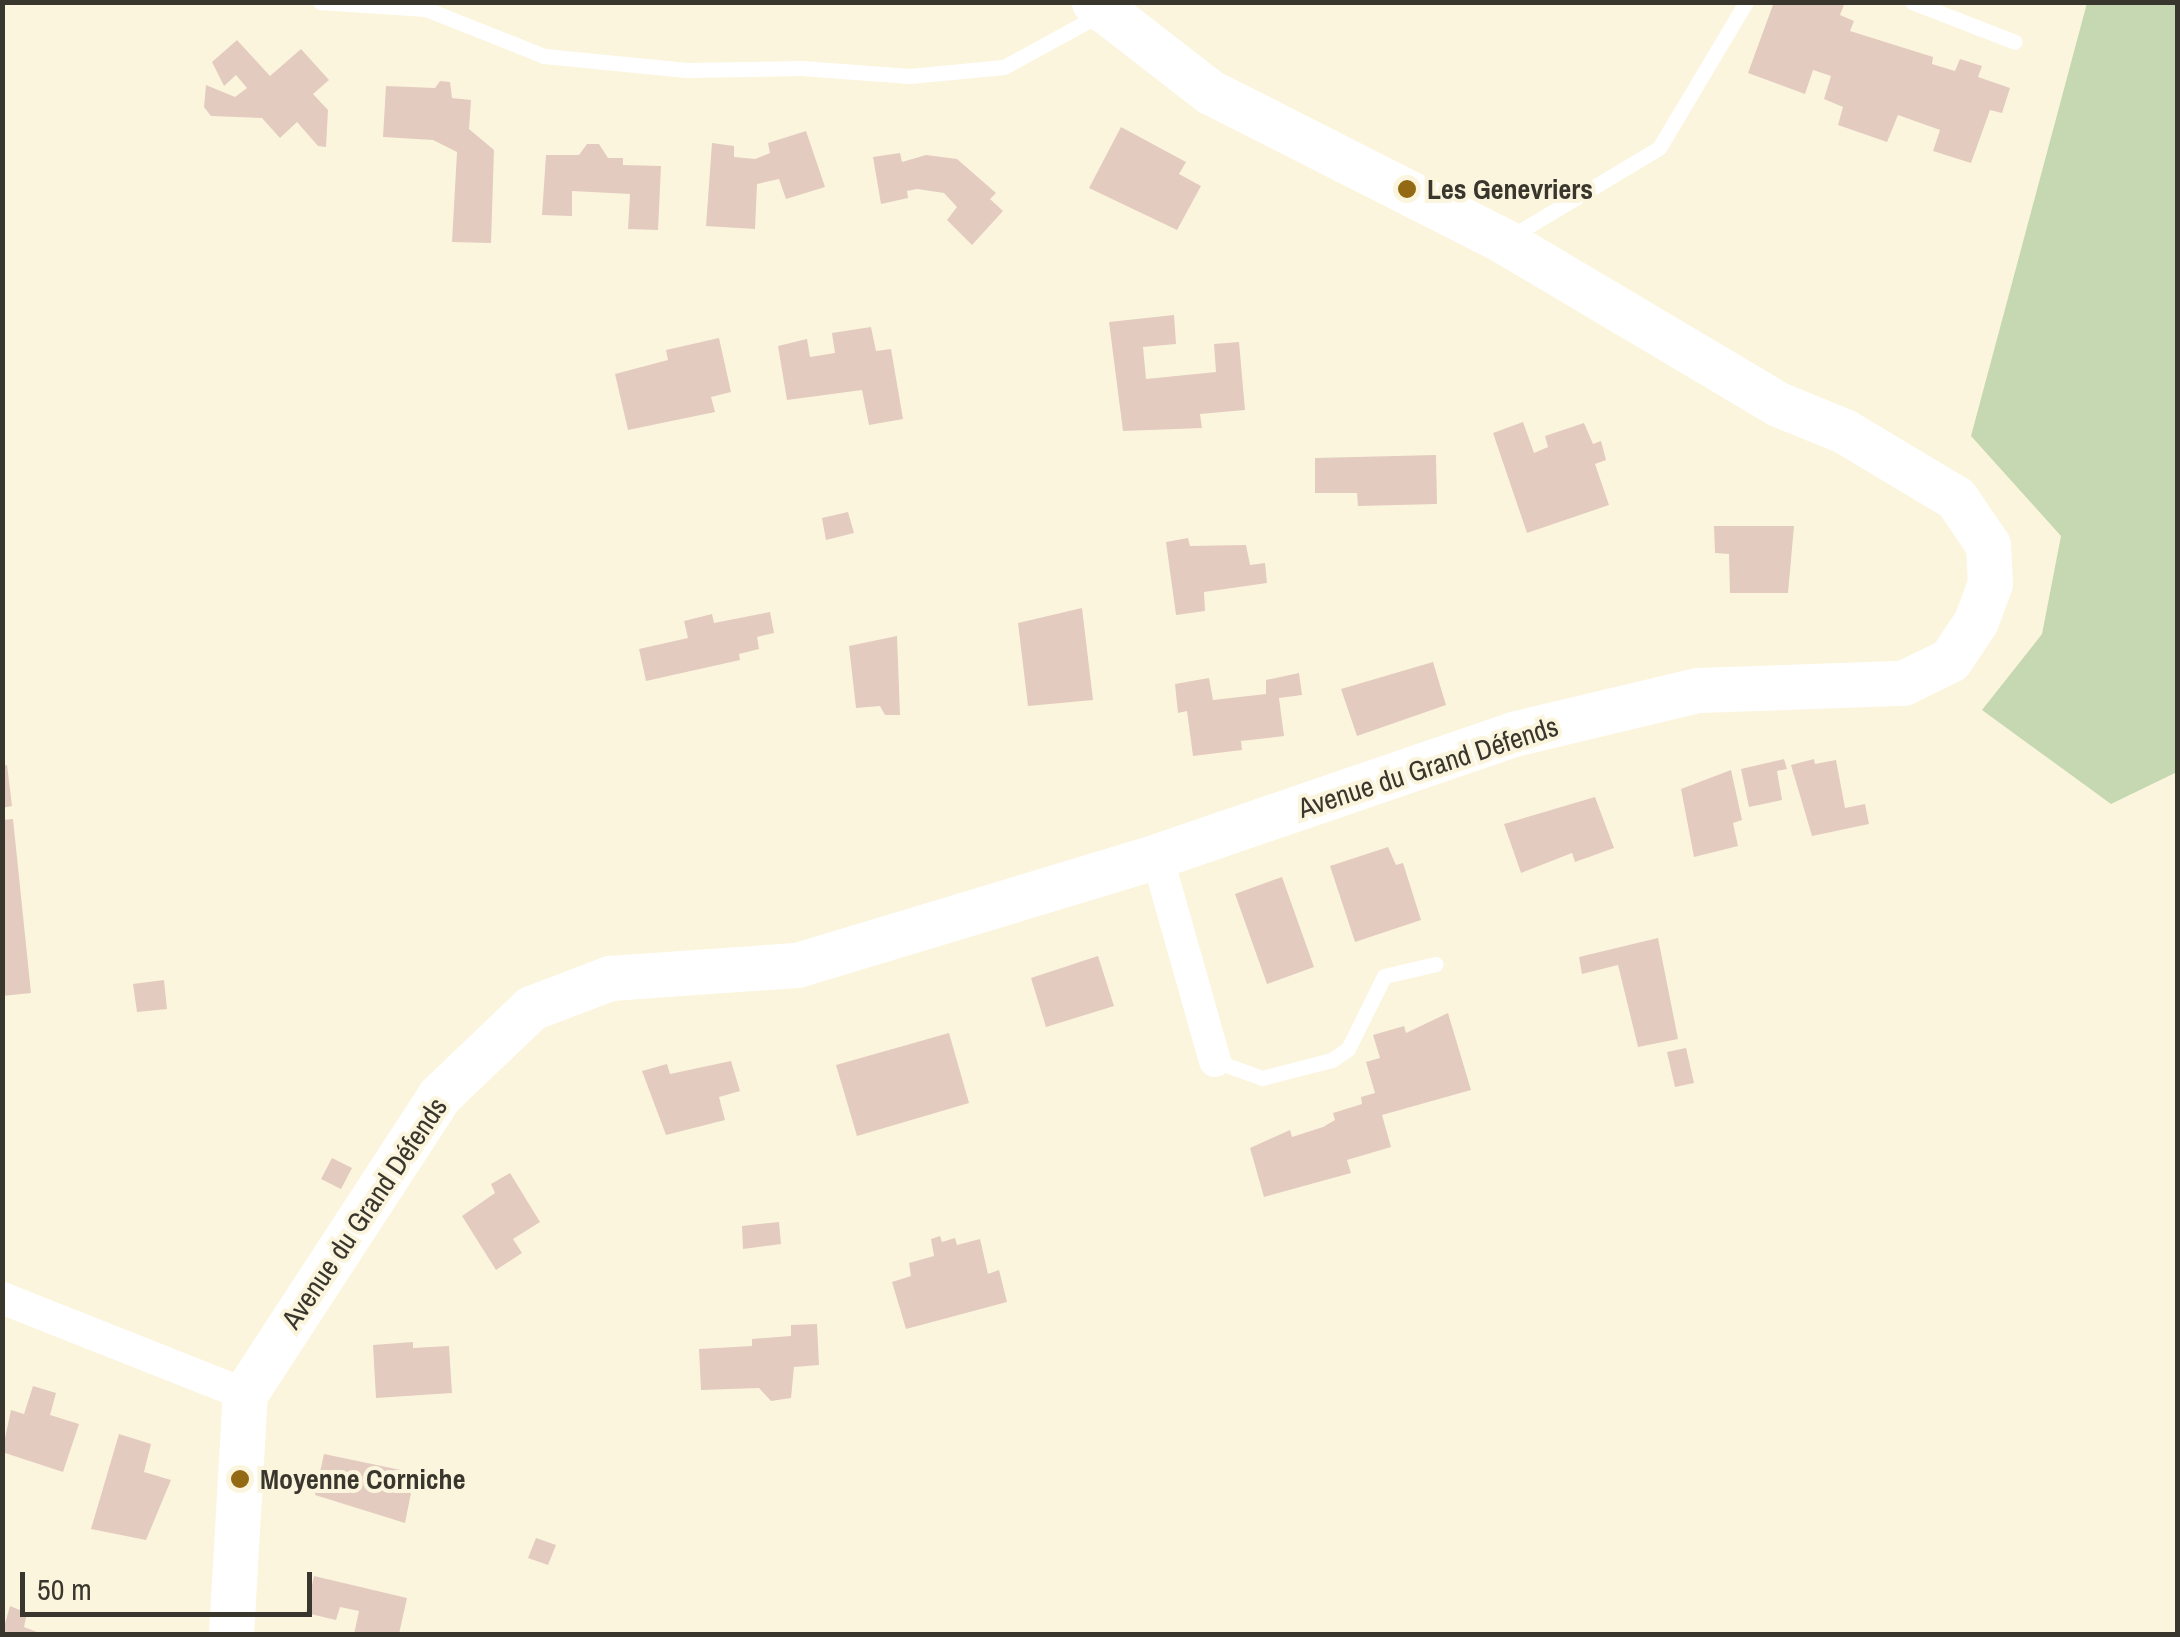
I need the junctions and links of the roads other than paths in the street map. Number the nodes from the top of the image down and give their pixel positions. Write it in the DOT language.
graph roads {
  1 [pos="320,2"];
  2 [pos="1746,2"];
  3 [pos="1912,2"];
  4 [pos="1098,8"];
  5 [pos="2015,42"];
  6 [pos="1504,241"];
  7 [pos="1157,856"];
  8 [pos="1436,964"];
  9 [pos="1215,1061"];
  10 [pos="2,1298"];
  11 [pos="244,1394"];
  12 [pos="231,1634"];
  1 -- 4 [label="lane"];
  2 -- 6 [label="lane"];
  3 -- 5 [label="lane"];
  4 -- 6 [label="street, Avenue du Grand Défends"];
  6 -- 7 [label="street, Avenue du Grand Défends"];
  7 -- 9 [label="street"];
  7 -- 11 [label="street, Avenue du Grand Défends"];
  8 -- 9 [label="lane"];
  10 -- 11 [label="street"];
  11 -- 12 [label="street"];
}
